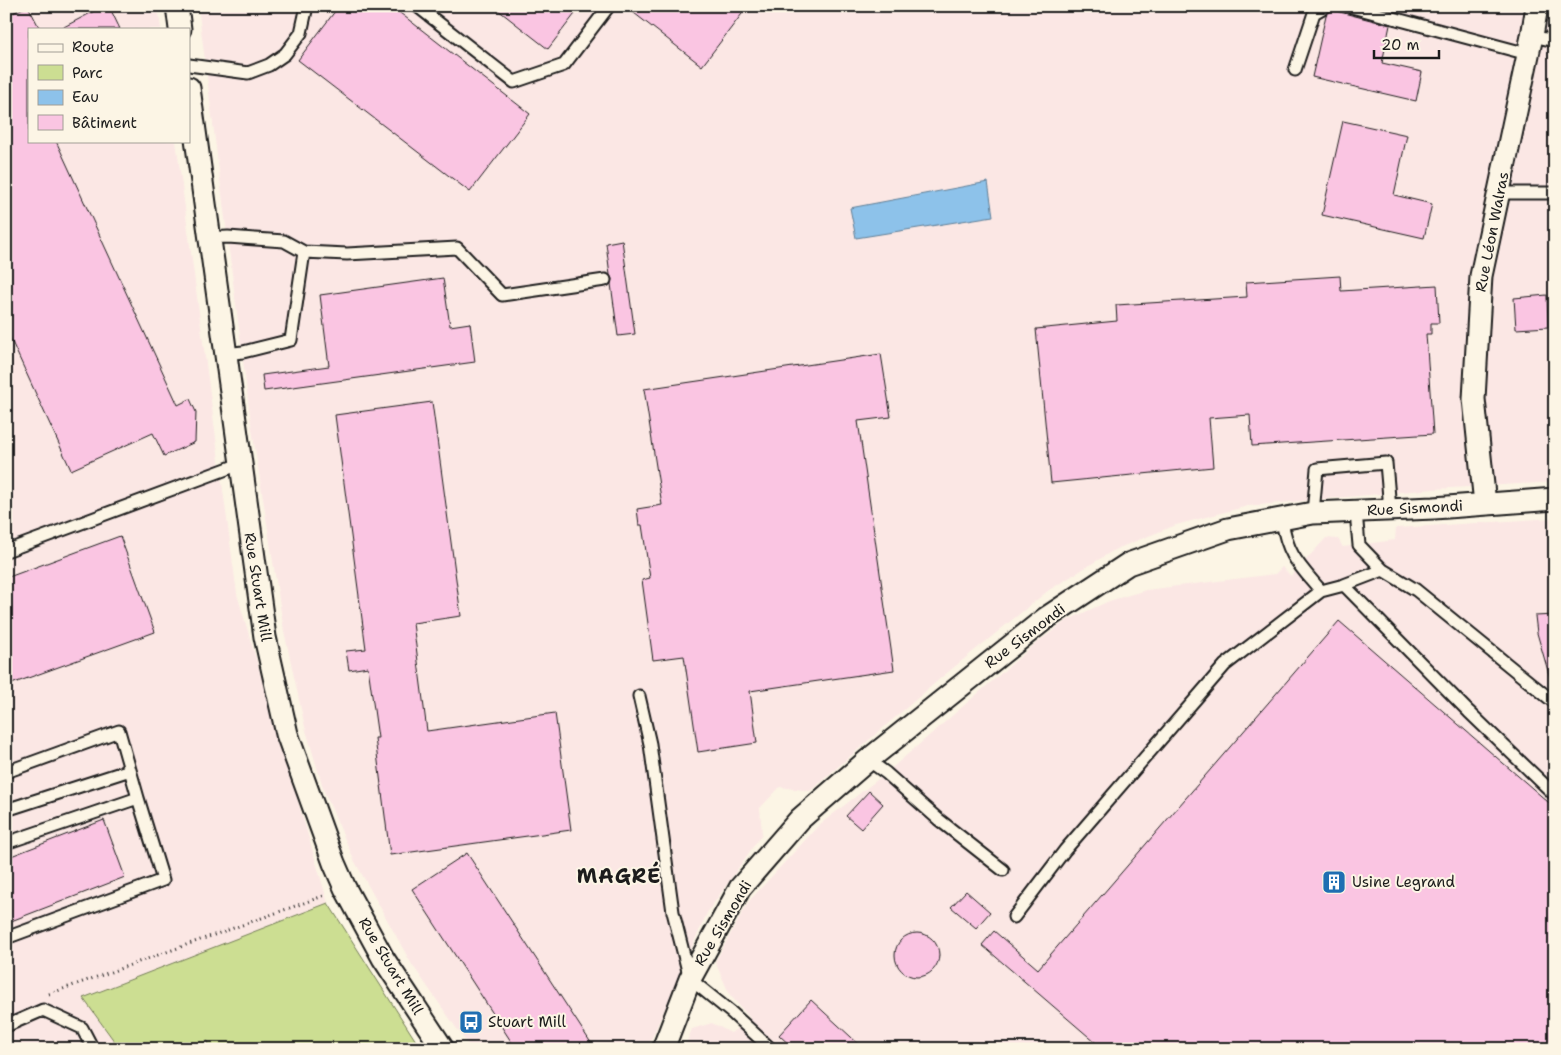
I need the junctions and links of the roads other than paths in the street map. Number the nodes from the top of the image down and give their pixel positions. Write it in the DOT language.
graph roads {
  1 [pos="177,6"];
  2 [pos="307,6"];
  3 [pos="417,6"];
  4 [pos="609,6"];
  5 [pos="1326,6"];
  6 [pos="1348,6"];
  7 [pos="1531,25"];
  8 [pos="180,28"];
  9 [pos="1555,41"];
  10 [pos="190,65"];
  11 [pos="1296,70"];
  12 [pos="190,96"];
  13 [pos="1499,193"];
  14 [pos="1555,193"];
  15 [pos="209,238"];
  16 [pos="304,252"];
  17 [pos="605,280"];
  18 [pos="225,354"];
  19 [pos="240,464"];
  20 [pos="1555,499"];
  21 [pos="1485,504"];
  22 [pos="1390,509"];
  23 [pos="1356,512"];
  24 [pos="1313,514"];
  25 [pos="1282,520"];
  26 [pos="6,551"];
  27 [pos="1384,570"];
  28 [pos="1344,585"];
  29 [pos="1320,591"];
  30 [pos="638,696"];
  31 [pos="1555,703"];
  32 [pos="862,765"];
  33 [pos="130,770"];
  34 [pos="6,772"];
  35 [pos="1555,795"];
  36 [pos="138,798"];
  37 [pos="6,810"];
  38 [pos="6,843"];
  39 [pos="1003,870"];
  40 [pos="1014,917"];
  41 [pos="6,938"];
  42 [pos="690,979"];
  43 [pos="6,1026"];
  44 [pos="93,1049"];
  45 [pos="443,1049"];
  46 [pos="663,1049"];
  47 [pos="771,1049"];
  1 -- 8 [label="street"];
  2 -- 10 [label="lane"];
  3 -- 4 [label="lane"];
  5 -- 11 [label="lane"];
  6 -- 7 [label="lane"];
  7 -- 9 [label="lane"];
  7 -- 13 [label="street, Rue Léon Walras"];
  12 -- 15 [label="street, Rue Stuart Mill"];
  13 -- 14 [label="lane"];
  13 -- 21 [label="street, Rue Léon Walras"];
  15 -- 16 [label="lane"];
  15 -- 18 [label="street, Rue Stuart Mill"];
  16 -- 17 [label="lane"];
  16 -- 18 [label="lane"];
  18 -- 19 [label="street, Rue Stuart Mill"];
  19 -- 26 [label="lane"];
  19 -- 45 [label="street, Rue Stuart Mill"];
  20 -- 21 [label="street, Rue Sismondi"];
  21 -- 22 [label="street, Rue Sismondi"];
  22 -- 23 [label="street, Rue Sismondi"];
  22 -- 24 [label="lane"];
  23 -- 24 [label="street, Rue Sismondi"];
  23 -- 27 [label="lane"];
  24 -- 25 [label="street, Rue Sismondi"];
  25 -- 29 [label="lane"];
  25 -- 32 [label="street, Rue Sismondi"];
  27 -- 28 [label="lane"];
  27 -- 31 [label="lane"];
  28 -- 29 [label="lane"];
  28 -- 35 [label="lane"];
  29 -- 40 [label="lane"];
  30 -- 42 [label="lane"];
  32 -- 39 [label="lane"];
  32 -- 42 [label="street, Rue Sismondi"];
  33 -- 34 [label="lane"];
  33 -- 36 [label="lane"];
  33 -- 37 [label="lane"];
  36 -- 38 [label="lane"];
  36 -- 41 [label="lane"];
  42 -- 46 [label="street, Rue Sismondi"];
  42 -- 47 [label="lane"];
  43 -- 44 [label="lane"];
}
